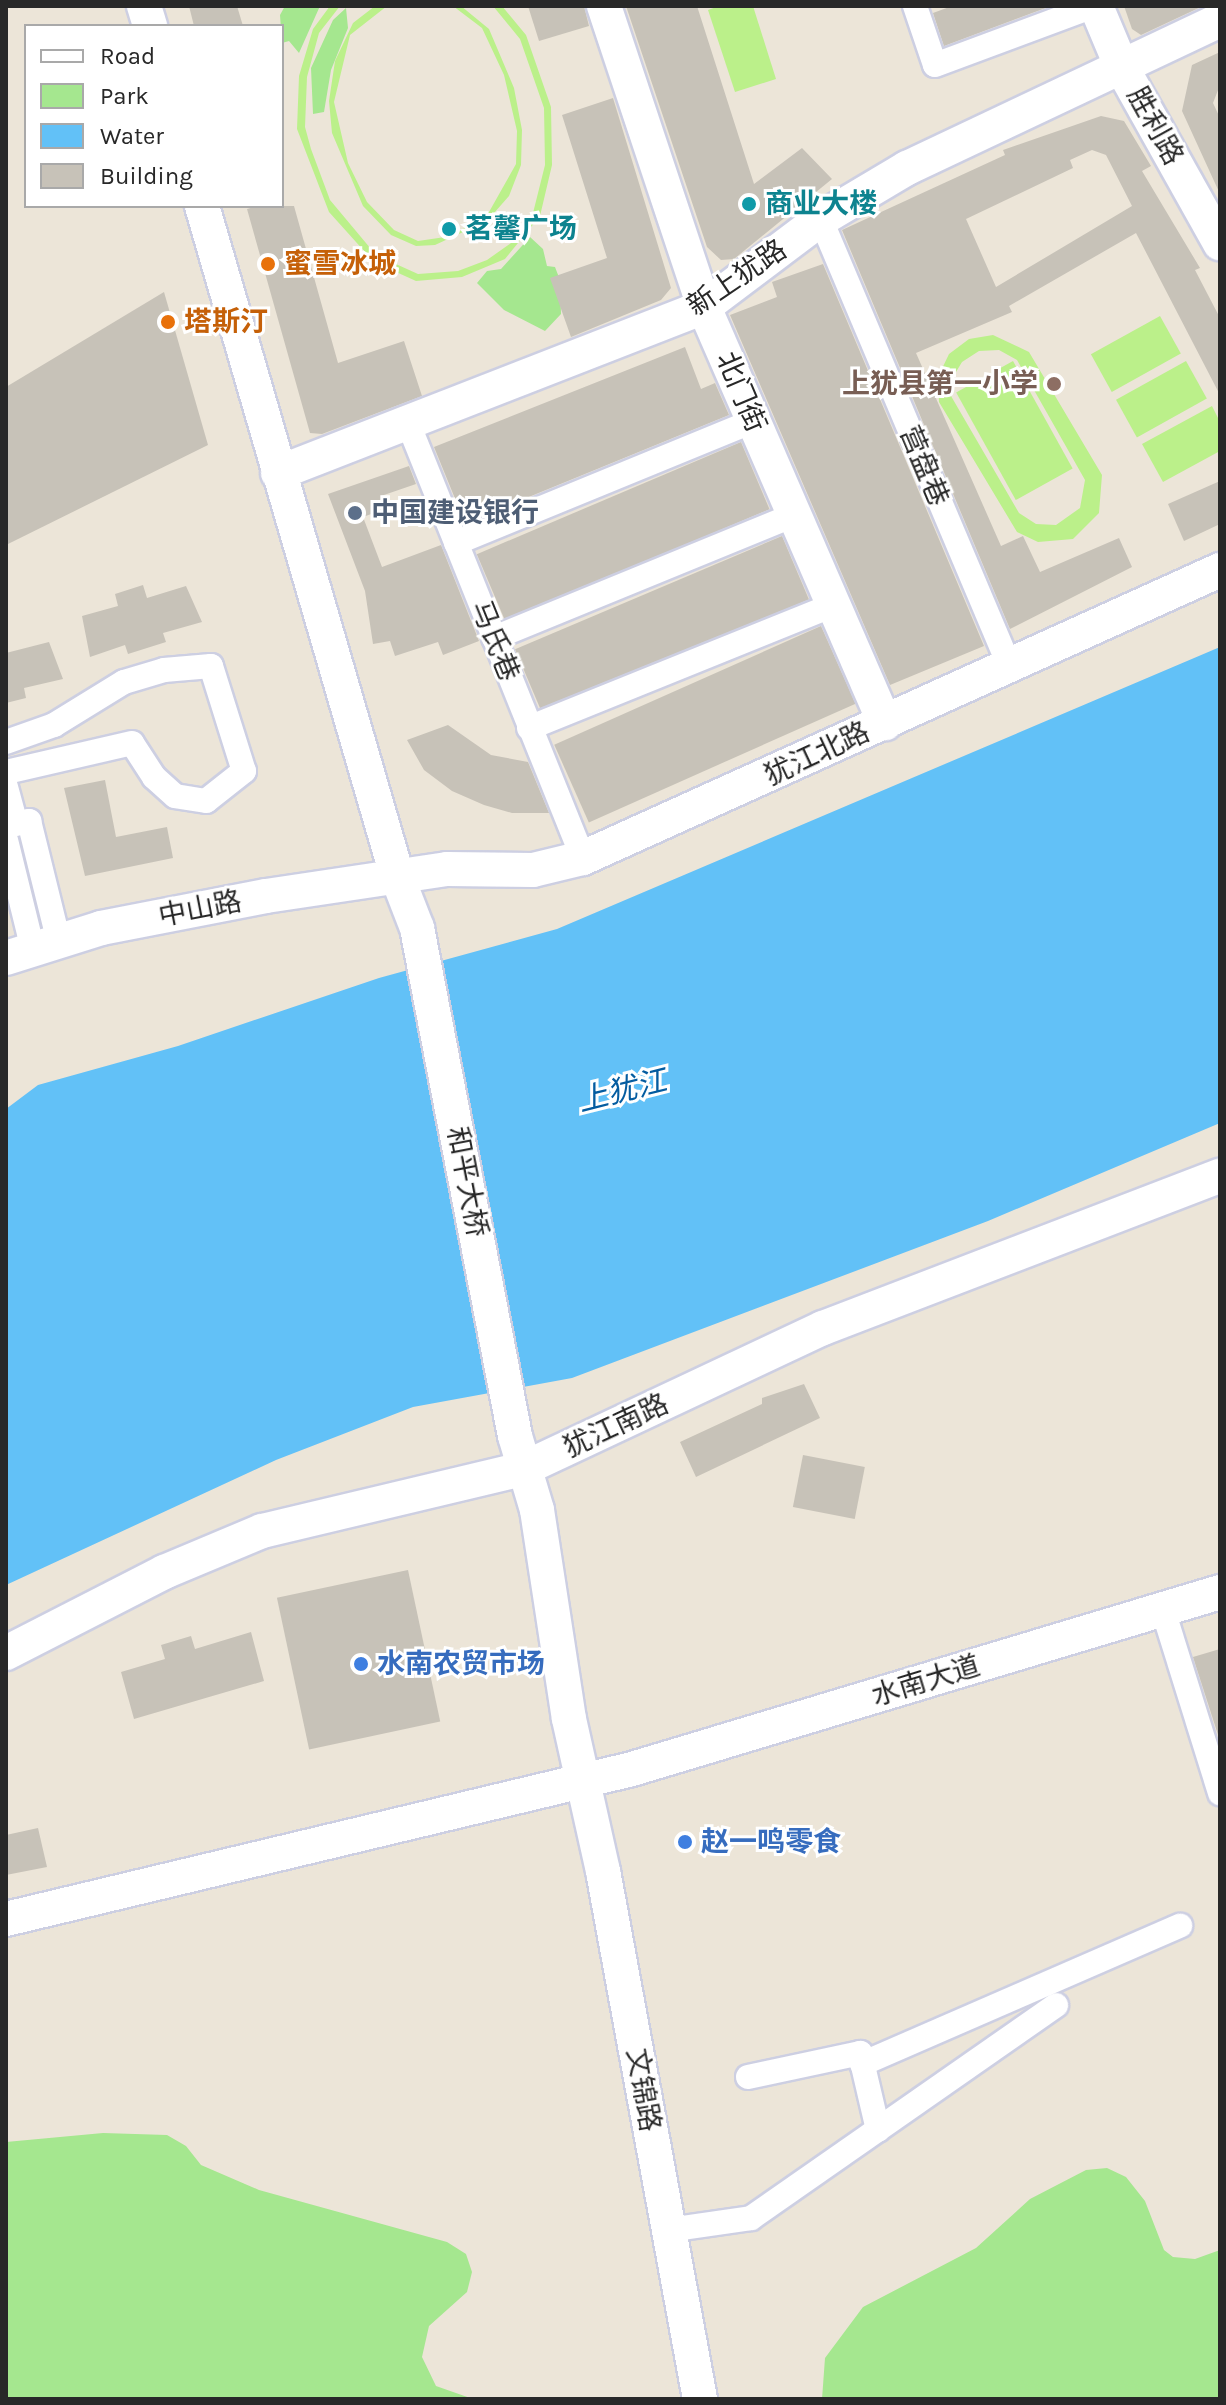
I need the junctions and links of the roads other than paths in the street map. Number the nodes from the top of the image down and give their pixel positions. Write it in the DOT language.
graph roads {
  1 [pos="604,6"];
  2 [pos="915,6"];
  3 [pos="1095,6"];
  4 [pos="1220,20"];
  5 [pos="1122,68"];
  6 [pos="203,208"];
  7 [pos="821,220"];
  8 [pos="1220,243"];
  9 [pos="704,307"];
  10 [pos="753,421"];
  11 [pos="408,423"];
  12 [pos="278,473"];
  13 [pos="794,515"];
  14 [pos="456,543"];
  15 [pos="1220,570"];
  16 [pos="833,605"];
  17 [pos="494,638"];
  18 [pos="1009,666"];
  19 [pos="885,723"];
  20 [pos="529,728"];
  21 [pos="6,742"];
  22 [pos="6,772"];
  23 [pos="6,787"];
  24 [pos="9,830"];
  25 [pos="583,858"];
  26 [pos="398,879"];
  27 [pos="33,950"];
  28 [pos="1220,1176"];
  29 [pos="523,1469"];
  30 [pos="1220,1592"];
  31 [pos="1163,1610"];
  32 [pos="6,1653"];
  33 [pos="583,1782"];
  34 [pos="1220,1793"];
  35 [pos="6,1919"];
  36 [pos="1180,1926"];
  37 [pos="1056,2005"];
  38 [pos="862,2064"];
  39 [pos="748,2077"];
  40 [pos="878,2130"];
  41 [pos="669,2230"];
  42 [pos="700,2399"];
  1 -- 9 [label="street, 北门街"];
  2 -- 3 [label="street"];
  3 -- 5 [label="street, 胜利路"];
  4 -- 5 [label="street, 新上犹路"];
  5 -- 7 [label="street, 新上犹路"];
  5 -- 8 [label="street, 胜利路"];
  6 -- 12 [label="street, 和平大桥"];
  7 -- 9 [label="street, 新上犹路"];
  7 -- 18 [label="street, 营盘巷"];
  9 -- 10 [label="street, 北门街"];
  9 -- 11 [label="street, 新上犹路"];
  10 -- 13 [label="street, 北门街"];
  10 -- 14 [label="street"];
  11 -- 12 [label="street, 新上犹路"];
  11 -- 14 [label="street, 马氏巷"];
  12 -- 26 [label="street, 和平大桥"];
  13 -- 16 [label="street, 北门街"];
  13 -- 17 [label="street"];
  14 -- 17 [label="street, 马氏巷"];
  15 -- 18 [label="street, 犹江北路"];
  16 -- 19 [label="street, 北门街"];
  16 -- 20 [label="street"];
  17 -- 20 [label="street, 马氏巷"];
  18 -- 19 [label="street, 犹江北路"];
  19 -- 25 [label="street, 犹江北路"];
  20 -- 25 [label="street, 马氏巷"];
  21 -- 22 [label="street"];
  23 -- 24 [label="street"];
  24 -- 27 [label="street"];
  25 -- 26 [label="street, 犹江北路"];
  26 -- 27 [label="street, 中山路"];
  26 -- 29 [label="street, 和平大桥"];
  28 -- 29 [label="street, 犹江南路"];
  29 -- 32 [label="street, 犹江南路"];
  29 -- 33 [label="street, 文锦路"];
  30 -- 31 [label="street, 水南大道"];
  31 -- 33 [label="street, 水南大道"];
  31 -- 34 [label="street"];
  33 -- 35 [label="street, 水南大道"];
  33 -- 41 [label="street, 文锦路"];
  36 -- 38 [label="street"];
  37 -- 40 [label="street"];
  38 -- 39 [label="street"];
  38 -- 40 [label="street"];
  40 -- 41 [label="street"];
  41 -- 42 [label="street, 文锦路"];
}
